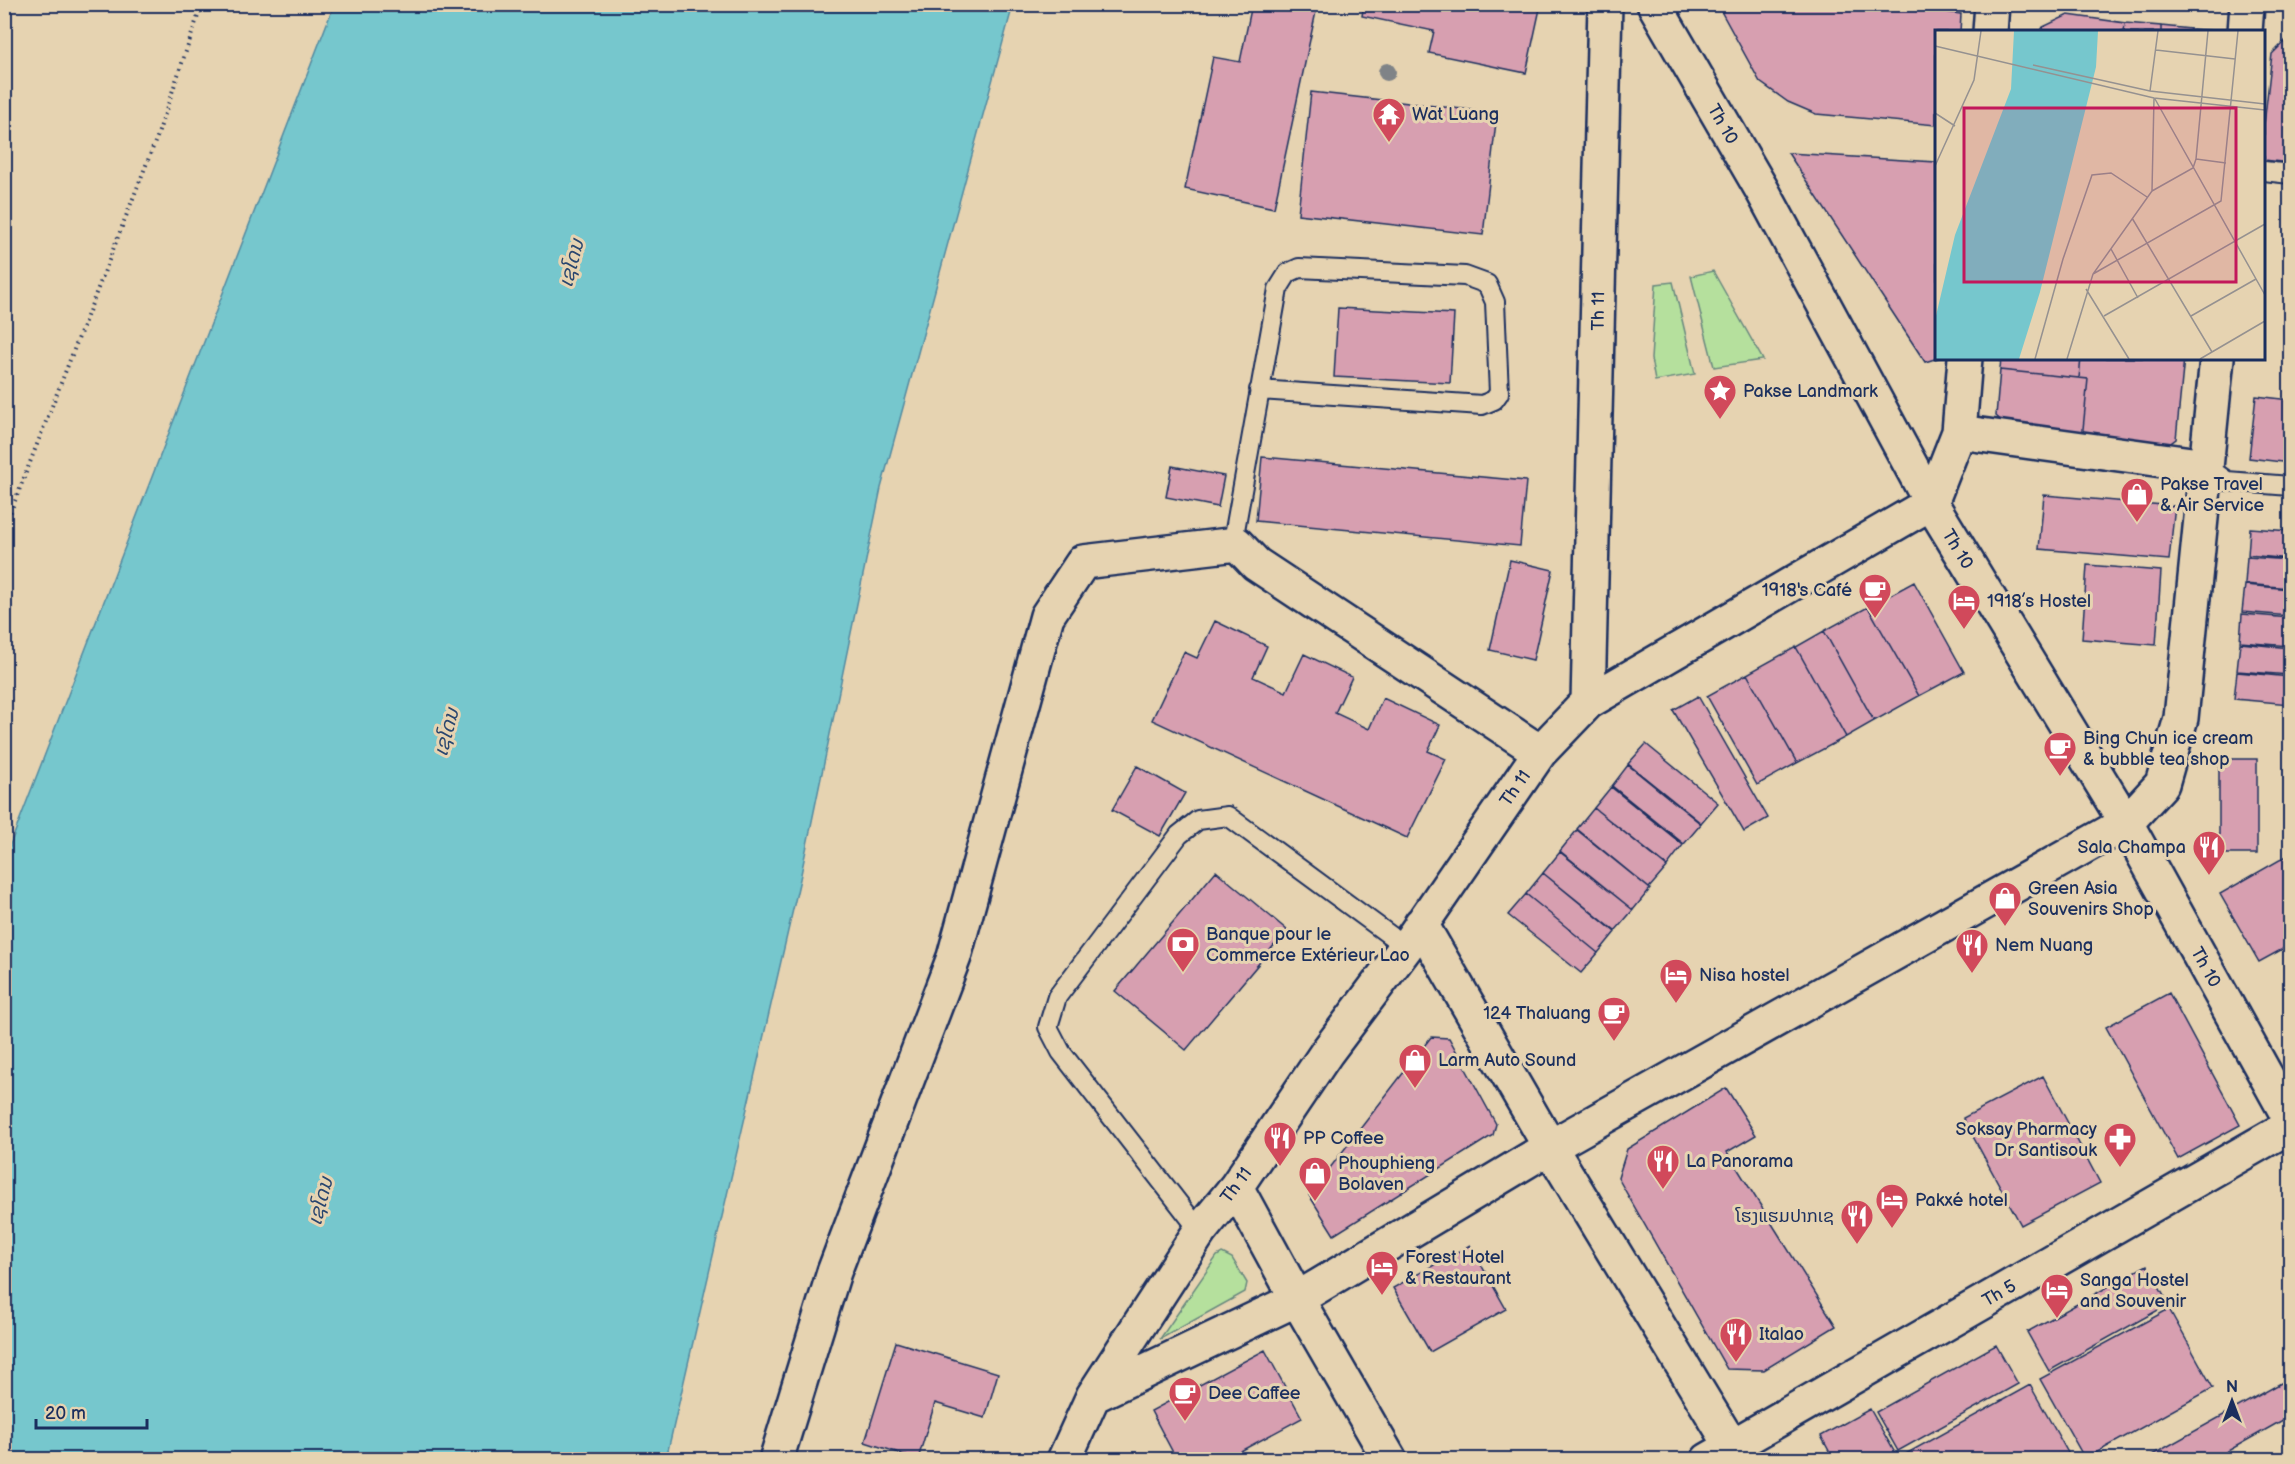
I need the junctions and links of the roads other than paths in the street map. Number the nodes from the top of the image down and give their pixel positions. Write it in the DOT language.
graph roads {
  1 [pos="1605,4"];
  2 [pos="1654,4"];
  3 [pos="1992,4"];
  4 [pos="2247,4"];
  5 [pos="1990,30"];
  6 [pos="2245,30"];
  7 [pos="2265,171"];
  8 [pos="2290,174"];
  9 [pos="1965,360"];
  10 [pos="2217,360"];
  11 [pos="1259,390"];
  12 [pos="1959,432"];
  13 [pos="2206,466"];
  14 [pos="2290,486"];
  15 [pos="1930,503"];
  16 [pos="1237,544"];
  17 [pos="1588,702"];
  18 [pos="1540,752"];
  19 [pos="2126,823"];
  20 [pos="1413,936"];
  21 [pos="2290,1119"];
  22 [pos="2290,1126"];
  23 [pos="1550,1147"];
  24 [pos="1236,1187"];
  25 [pos="1200,1231"];
  26 [pos="1297,1299"];
  27 [pos="1093,1396"];
  28 [pos="1727,1455"];
  29 [pos="776,1460"];
  30 [pos="1064,1460"];
  31 [pos="1390,1460"];
  1 -- 17 [label="street, Th 11"];
  2 -- 15 [label="street, Th 10"];
  3 -- 5 [label="street"];
  4 -- 6 [label="street"];
  7 -- 8 [label="lane"];
  9 -- 12 [label="street"];
  10 -- 13 [label="street"];
  11 -- 11 [label="lane"];
  11 -- 16 [label="lane"];
  12 -- 13 [label="street"];
  12 -- 15 [label="street"];
  13 -- 14 [label="lane"];
  13 -- 19 [label="street"];
  15 -- 17 [label="street"];
  15 -- 19 [label="street, Th 10"];
  16 -- 18 [label="street"];
  16 -- 29 [label="street"];
  17 -- 18 [label="street, Th 11"];
  18 -- 20 [label="street, Th 11"];
  19 -- 21 [label="street, Th 10"];
  19 -- 23 [label="street"];
  20 -- 23 [label="street"];
  20 -- 24 [label="street, Th 11"];
  20 -- 25 [label="lane"];
  22 -- 28 [label="street, Th 5"];
  23 -- 26 [label="street"];
  23 -- 28 [label="street"];
  24 -- 25 [label="street, Th 11"];
  24 -- 26 [label="street"];
  25 -- 27 [label="street, Th 11"];
  26 -- 27 [label="street"];
  26 -- 31 [label="street"];
  27 -- 30 [label="street, Th 11"];
}
